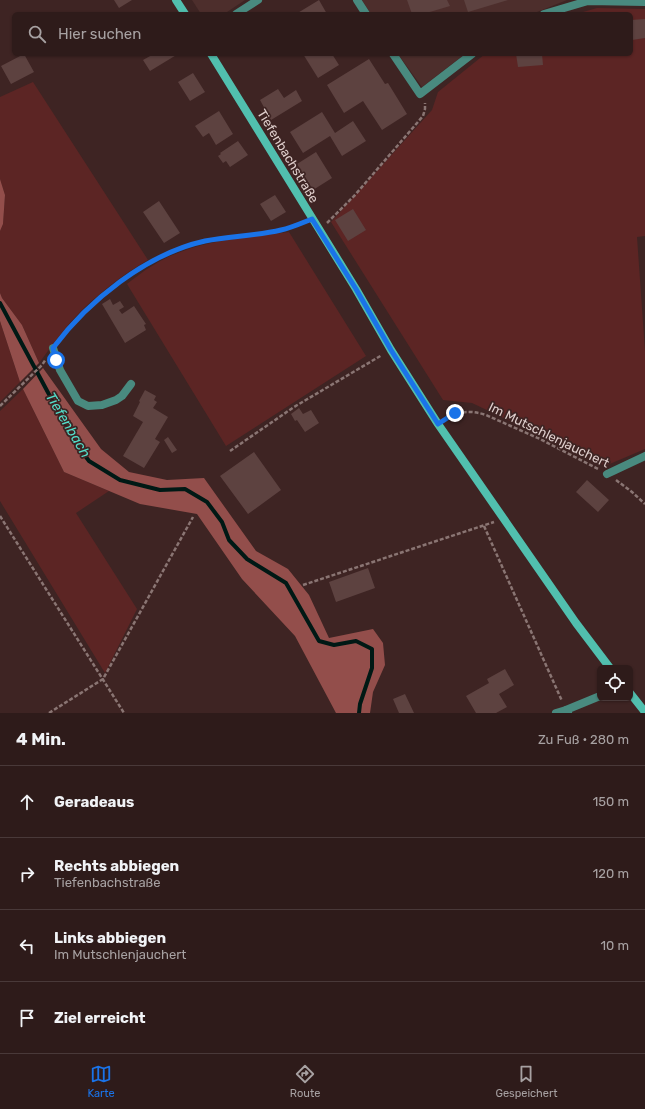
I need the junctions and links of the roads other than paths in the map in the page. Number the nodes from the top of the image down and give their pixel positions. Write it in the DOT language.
graph roads {
  1 [pos="176,0"];
  2 [pos="258,0"];
  3 [pos="357,0"];
  4 [pos="645,2"];
  5 [pos="184,12"];
  6 [pos="239,12"];
  7 [pos="365,12"];
  8 [pos="551,12"];
  9 [pos="212,56"];
  10 [pos="394,56"];
  11 [pos="469,56"];
  12 [pos="53,348"];
  13 [pos="130,384"];
  14 [pos="645,456"];
  15 [pos="607,474"];
  16 [pos="608,665"];
  17 [pos="597,697"];
  18 [pos="633,698"];
  19 [pos="567,711"];
  20 [pos="645,712"];
  21 [pos="556,713"];
  1 -- 5 [label="street"];
  2 -- 6 [label="street"];
  3 -- 7 [label="street"];
  4 -- 8 [label="street"];
  9 -- 16 [label="street, Tiefenbachstraße"];
  10 -- 11 [label="street"];
  12 -- 13 [label="street"];
  14 -- 15 [label="street"];
  17 -- 19 [label="street"];
  18 -- 20 [label="street"];
  19 -- 21 [label="street"];
}
